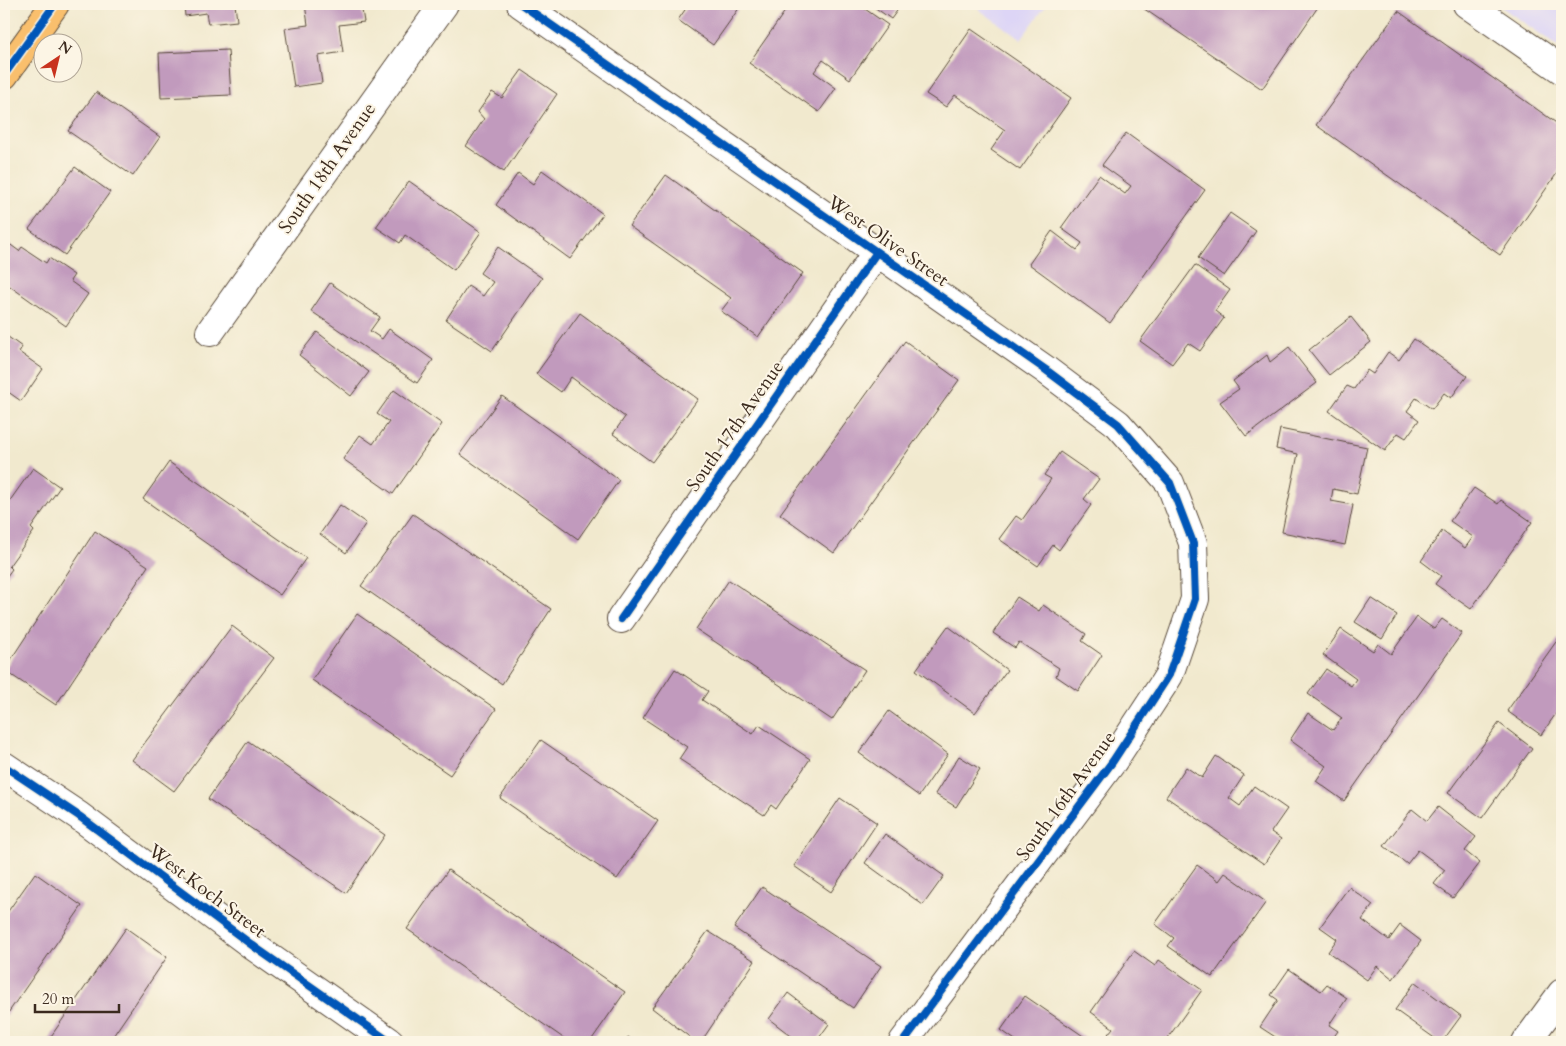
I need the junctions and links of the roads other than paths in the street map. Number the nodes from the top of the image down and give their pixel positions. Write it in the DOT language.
graph roads {
  1 [pos="55,4"];
  2 [pos="444,4"];
  3 [pos="521,4"];
  4 [pos="1467,4"];
  5 [pos="1562,70"];
  6 [pos="4,76"];
  7 [pos="877,252"];
  8 [pos="210,332"];
  9 [pos="1193,544"];
  10 [pos="621,619"];
  11 [pos="4,766"];
  12 [pos="1562,993"];
  13 [pos="390,1042"];
  14 [pos="903,1042"];
  15 [pos="1526,1042"];
  1 -- 6 [label="main road"];
  2 -- 8 [label="street, South 18th Avenue"];
  3 -- 7 [label="street, West Olive Street"];
  4 -- 5 [label="street"];
  7 -- 9 [label="street, West Olive Street"];
  7 -- 10 [label="street, South 17th Avenue"];
  9 -- 14 [label="street, South 16th Avenue"];
  11 -- 13 [label="street, West Koch Street"];
  12 -- 15 [label="street"];
}
